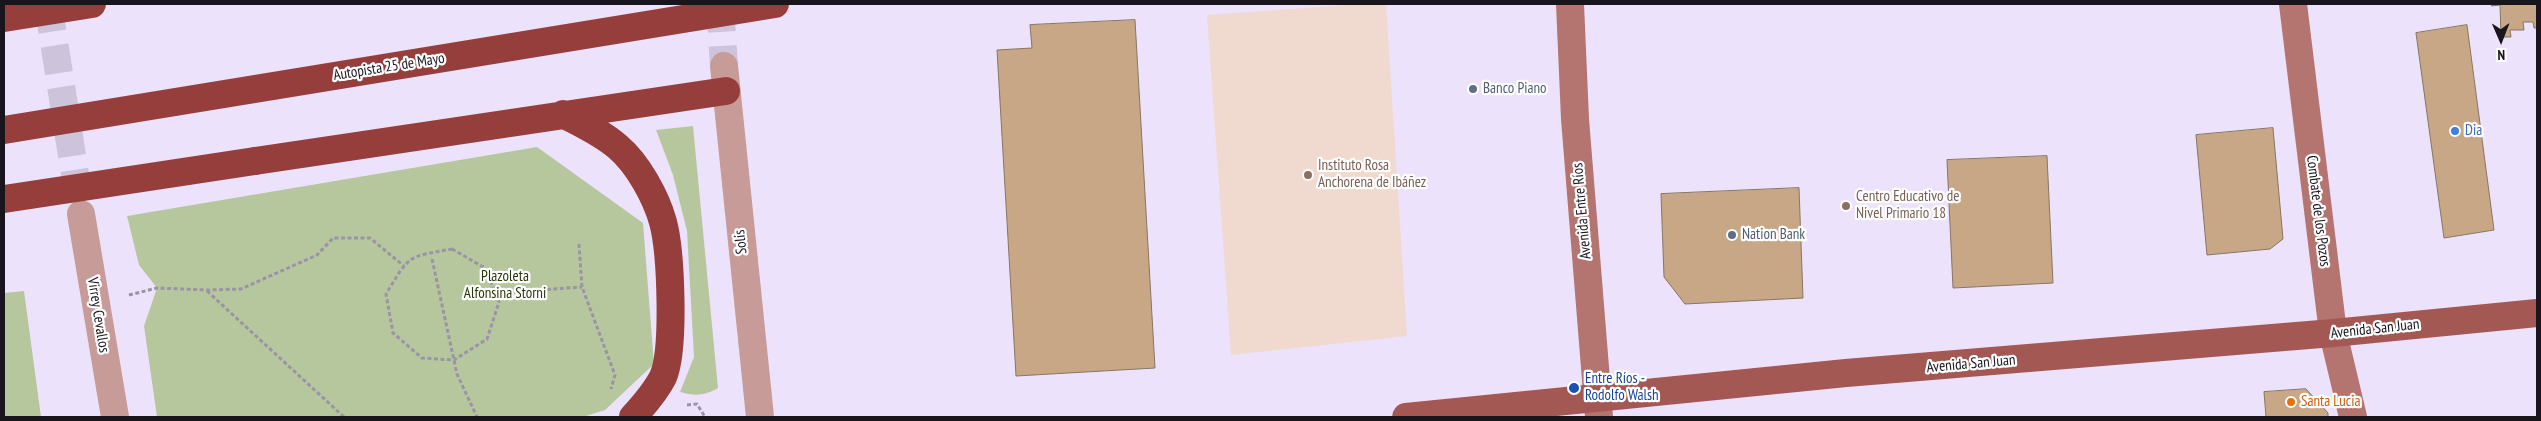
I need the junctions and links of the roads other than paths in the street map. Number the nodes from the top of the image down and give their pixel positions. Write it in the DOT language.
graph roads {
  1 [pos="92,4"];
  2 [pos="775,4"];
  3 [pos="1570,4"];
  4 [pos="2293,4"];
  5 [pos="4,18"];
  6 [pos="725,78"];
  7 [pos="563,114"];
  8 [pos="4,130"];
  9 [pos="4,199"];
  10 [pos="81,214"];
  11 [pos="2537,313"];
  12 [pos="2333,333"];
  13 [pos="1599,408"];
  14 [pos="115,417"];
  15 [pos="633,417"];
  16 [pos="760,417"];
  17 [pos="1406,417"];
  18 [pos="2353,417"];
  1 -- 5 [label="highway, bridge"];
  2 -- 8 [label="highway, Autopista 25 de Mayo, bridge"];
  3 -- 13 [label="street, Avenida Entre Ríos"];
  4 -- 12 [label="street, Combate de los Pozos"];
  6 -- 7 [label="highway"];
  6 -- 16 [label="street, Solís"];
  7 -- 9 [label="highway, bridge"];
  7 -- 15 [label="highway"];
  10 -- 14 [label="street, Virrey Cevallos"];
  11 -- 12 [label="main road, Avenida San Juan"];
  12 -- 13 [label="main road, Avenida San Juan"];
  12 -- 18 [label="street, Combate de los Pozos"];
  13 -- 17 [label="main road, Avenida San Juan"];
}
